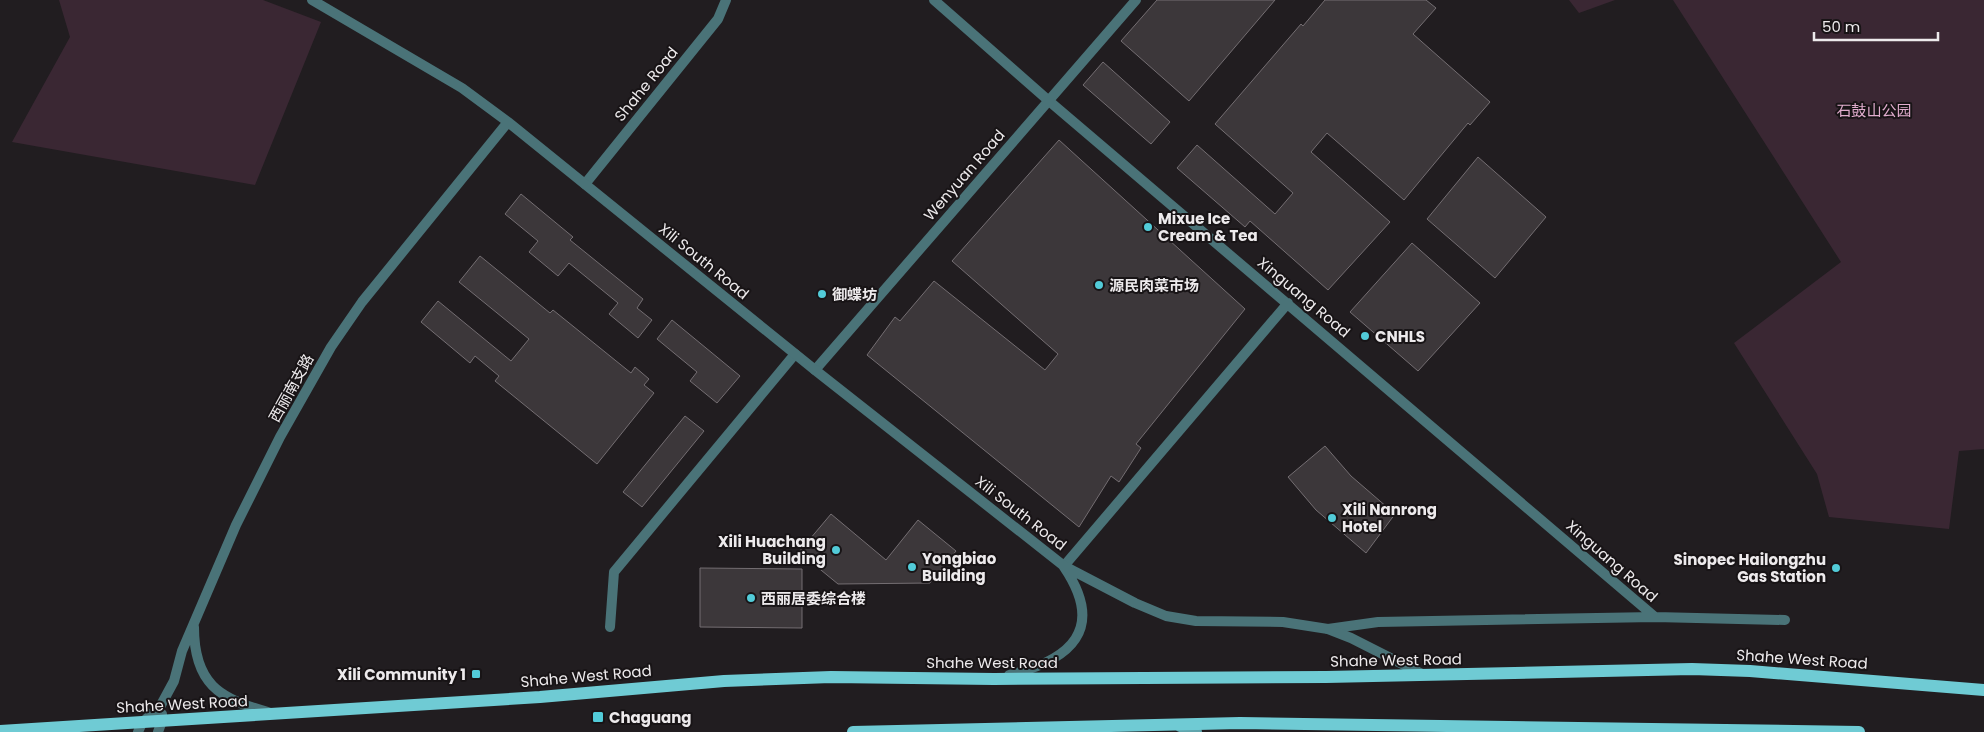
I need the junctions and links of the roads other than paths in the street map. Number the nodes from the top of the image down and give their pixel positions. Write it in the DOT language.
graph roads {
  1 [pos="312,0"];
  2 [pos="726,0"];
  3 [pos="934,0"];
  4 [pos="1136,0"];
  5 [pos="1049,100"];
  6 [pos="508,122"];
  7 [pos="585,184"];
  8 [pos="1288,303"];
  9 [pos="795,354"];
  10 [pos="815,370"];
  11 [pos="1064,566"];
  12 [pos="1655,617"];
  13 [pos="1785,620"];
  14 [pos="194,621"];
  15 [pos="610,627"];
  16 [pos="1328,629"];
  17 [pos="1426,676"];
  18 [pos="994,679"];
  19 [pos="1984,690"];
  20 [pos="161,705"];
  21 [pos="278,715"];
  22 [pos="1171,724"];
  23 [pos="1451,726"];
  24 [pos="140,727"];
  25 [pos="160,727"];
  26 [pos="0,731"];
  27 [pos="1418,731"];
  28 [pos="1779,731"];
  29 [pos="853,732"];
  30 [pos="1197,732"];
  31 [pos="1859,732"];
  1 -- 6 [label="street, Xili South Road"];
  2 -- 7 [label="street, Shahe Road"];
  3 -- 5 [label="street, Xinguang Road"];
  4 -- 5 [label="street, Wenyuan Road"];
  5 -- 8 [label="street, Xinguang Road"];
  5 -- 10 [label="street, Wenyuan Road"];
  6 -- 7 [label="street, Xili South Road"];
  6 -- 14 [label="street, 西丽南支路"];
  7 -- 9 [label="street, Xili South Road"];
  8 -- 11 [label="street"];
  8 -- 12 [label="street, Xinguang Road"];
  9 -- 10 [label="street, Xili South Road"];
  9 -- 15 [label="street"];
  10 -- 11 [label="street, Xili South Road"];
  11 -- 16 [label="street, Xili South Road"];
  11 -- 18 [label="street, Xili South Road"];
  12 -- 13 [label="street"];
  12 -- 16 [label="street"];
  14 -- 20 [label="street, 西丽南支路"];
  14 -- 21 [label="street"];
  16 -- 17 [label="street, Xili South Road"];
  17 -- 18 [label="main road, Shahe West Road"];
  17 -- 19 [label="main road, Shahe West Road"];
  18 -- 21 [label="main road, Shahe West Road"];
  20 -- 24 [label="street"];
  20 -- 25 [label="street"];
  21 -- 25 [label="main road, Shahe West Road"];
  22 -- 23 [label="main road"];
  22 -- 29 [label="main road"];
  22 -- 30 [label="main road"];
  23 -- 27 [label="street"];
  23 -- 28 [label="main road"];
  24 -- 25 [label="main road, Shahe West Road"];
  24 -- 26 [label="main road, Shahe West Road"];
  28 -- 31 [label="main road"];
}
